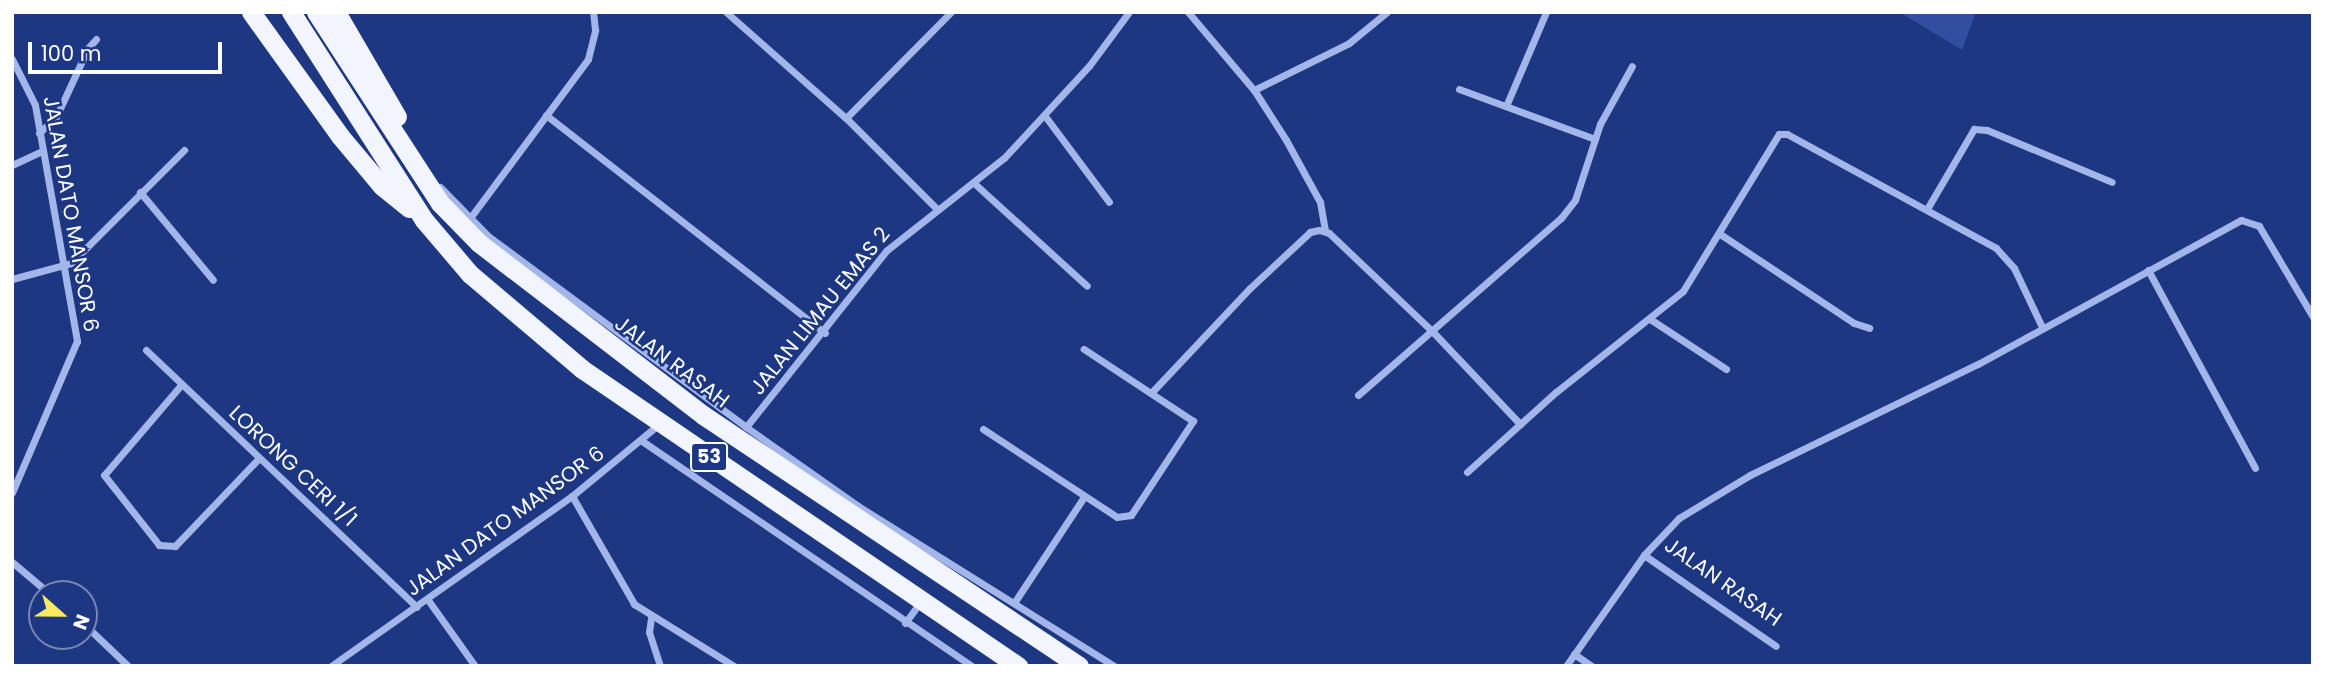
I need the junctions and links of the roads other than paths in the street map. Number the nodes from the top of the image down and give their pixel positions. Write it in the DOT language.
graph roads {
  1 [pos="251,12"];
  2 [pos="291,12"];
  3 [pos="316,12"];
  4 [pos="336,12"];
  5 [pos="593,12"];
  6 [pos="726,12"];
  7 [pos="951,12"];
  8 [pos="1129,12"];
  9 [pos="1188,12"];
  10 [pos="1387,12"];
  11 [pos="1546,12"];
  12 [pos="1378,15"];
  13 [pos="96,39"];
  14 [pos="12,59"];
  15 [pos="1632,66"];
  16 [pos="1459,89"];
  17 [pos="1254,90"];
  18 [pos="1506,106"];
  19 [pos="546,115"];
  20 [pos="1045,116"];
  21 [pos="846,118"];
  22 [pos="38,133"];
  23 [pos="1595,139"];
  24 [pos="184,150"];
  25 [pos="40,152"];
  26 [pos="12,164"];
  27 [pos="2112,182"];
  28 [pos="437,184"];
  29 [pos="975,184"];
  30 [pos="140,192"];
  31 [pos="1109,202"];
  32 [pos="937,209"];
  33 [pos="1927,209"];
  34 [pos="470,218"];
  35 [pos="424,220"];
  36 [pos="1325,231"];
  37 [pos="1720,234"];
  38 [pos="478,243"];
  39 [pos="62,267"];
  40 [pos="2148,270"];
  41 [pos="12,279"];
  42 [pos="213,280"];
  43 [pos="1087,286"];
  44 [pos="2313,317"];
  45 [pos="1650,319"];
  46 [pos="2042,327"];
  47 [pos="1870,328"];
  48 [pos="1433,332"];
  49 [pos="825,333"];
  50 [pos="1084,349"];
  51 [pos="146,350"];
  52 [pos="1726,369"];
  53 [pos="181,385"];
  54 [pos="1151,393"];
  55 [pos="1358,395"];
  56 [pos="660,424"];
  57 [pos="1520,424"];
  58 [pos="746,427"];
  59 [pos="983,429"];
  60 [pos="642,441"];
  61 [pos="258,459"];
  62 [pos="2255,468"];
  63 [pos="1467,472"];
  64 [pos="12,494"];
  65 [pos="572,496"];
  66 [pos="1084,497"];
  67 [pos="1644,555"];
  68 [pos="12,562"];
  69 [pos="33,580"];
  70 [pos="428,600"];
  71 [pos="920,602"];
  72 [pos="1014,603"];
  73 [pos="417,607"];
  74 [pos="650,618"];
  75 [pos="905,623"];
  76 [pos="98,637"];
  77 [pos="1776,646"];
  78 [pos="1574,654"];
  79 [pos="1006,662"];
  80 [pos="730,665"];
  81 [pos="128,666"];
  82 [pos="331,666"];
  83 [pos="475,666"];
  84 [pos="660,666"];
  85 [pos="972,666"];
  86 [pos="1079,666"];
  87 [pos="1114,666"];
  88 [pos="1566,666"];
  89 [pos="1592,666"];
  1 -- 35 [label="highway"];
  2 -- 35 [label="highway, 53"];
  3 -- 38 [label="highway, JALAN RASAH / 53"];
  4 -- 28 [label="highway"];
  5 -- 19 [label="street"];
  6 -- 21 [label="street"];
  7 -- 21 [label="street"];
  8 -- 20 [label="street, JALAN LIMAU EMAS 2"];
  9 -- 17 [label="street"];
  10 -- 12 [label="street"];
  11 -- 18 [label="street"];
  12 -- 17 [label="street"];
  13 -- 22 [label="street"];
  14 -- 22 [label="street, JALAN DATO MANSOR 6"];
  15 -- 23 [label="street"];
  16 -- 18 [label="street"];
  17 -- 36 [label="street"];
  18 -- 23 [label="street"];
  19 -- 34 [label="street"];
  19 -- 49 [label="street"];
  20 -- 29 [label="street, JALAN LIMAU EMAS 2"];
  20 -- 31 [label="street"];
  21 -- 32 [label="street"];
  22 -- 25 [label="street, JALAN DATO MANSOR 6"];
  23 -- 48 [label="street"];
  24 -- 30 [label="street"];
  25 -- 26 [label="street"];
  25 -- 39 [label="street, JALAN DATO MANSOR 6"];
  27 -- 33 [label="street"];
  28 -- 34 [label="street"];
  28 -- 38 [label="highway"];
  29 -- 32 [label="street, JALAN LIMAU EMAS 2"];
  29 -- 43 [label="street"];
  30 -- 39 [label="street"];
  30 -- 42 [label="street"];
  32 -- 49 [label="street, JALAN LIMAU EMAS 2"];
  33 -- 37 [label="street"];
  33 -- 46 [label="street"];
  34 -- 58 [label="street"];
  35 -- 56 [label="highway, 53"];
  36 -- 48 [label="street"];
  36 -- 54 [label="street"];
  37 -- 45 [label="street"];
  37 -- 47 [label="street"];
  38 -- 86 [label="highway, JALAN RASAH / 53"];
  39 -- 41 [label="street"];
  39 -- 64 [label="street, JALAN DATO MANSOR 6"];
  40 -- 44 [label="street"];
  40 -- 46 [label="street"];
  40 -- 62 [label="street"];
  45 -- 52 [label="street"];
  45 -- 57 [label="street"];
  46 -- 67 [label="street"];
  48 -- 55 [label="street"];
  48 -- 57 [label="street"];
  49 -- 58 [label="street, JALAN LIMAU EMAS 2"];
  50 -- 54 [label="street"];
  51 -- 53 [label="street, LORONG CERI 1/1"];
  53 -- 61 [label="street, LORONG CERI 1/1"];
  53 -- 61 [label="street"];
  54 -- 66 [label="street"];
  56 -- 60 [label="street, JALAN DATO MANSOR 6"];
  56 -- 71 [label="highway, 53"];
  57 -- 63 [label="street"];
  58 -- 72 [label="street"];
  59 -- 66 [label="street"];
  60 -- 65 [label="street, JALAN DATO MANSOR 6"];
  60 -- 75 [label="street"];
  61 -- 73 [label="street, LORONG CERI 1/1"];
  65 -- 70 [label="street, JALAN DATO MANSOR 6"];
  65 -- 74 [label="street"];
  66 -- 72 [label="street"];
  67 -- 77 [label="street, JALAN RASAH"];
  67 -- 78 [label="street"];
  68 -- 69 [label="street"];
  70 -- 73 [label="street, JALAN DATO MANSOR 6"];
  70 -- 83 [label="street"];
  71 -- 75 [label="street"];
  71 -- 79 [label="highway, 53"];
  72 -- 87 [label="street"];
  73 -- 82 [label="street, JALAN DATO MANSOR 6"];
  74 -- 80 [label="street"];
  74 -- 84 [label="street"];
  75 -- 85 [label="street"];
  76 -- 81 [label="street"];
  78 -- 88 [label="street"];
  78 -- 89 [label="street"];
}
